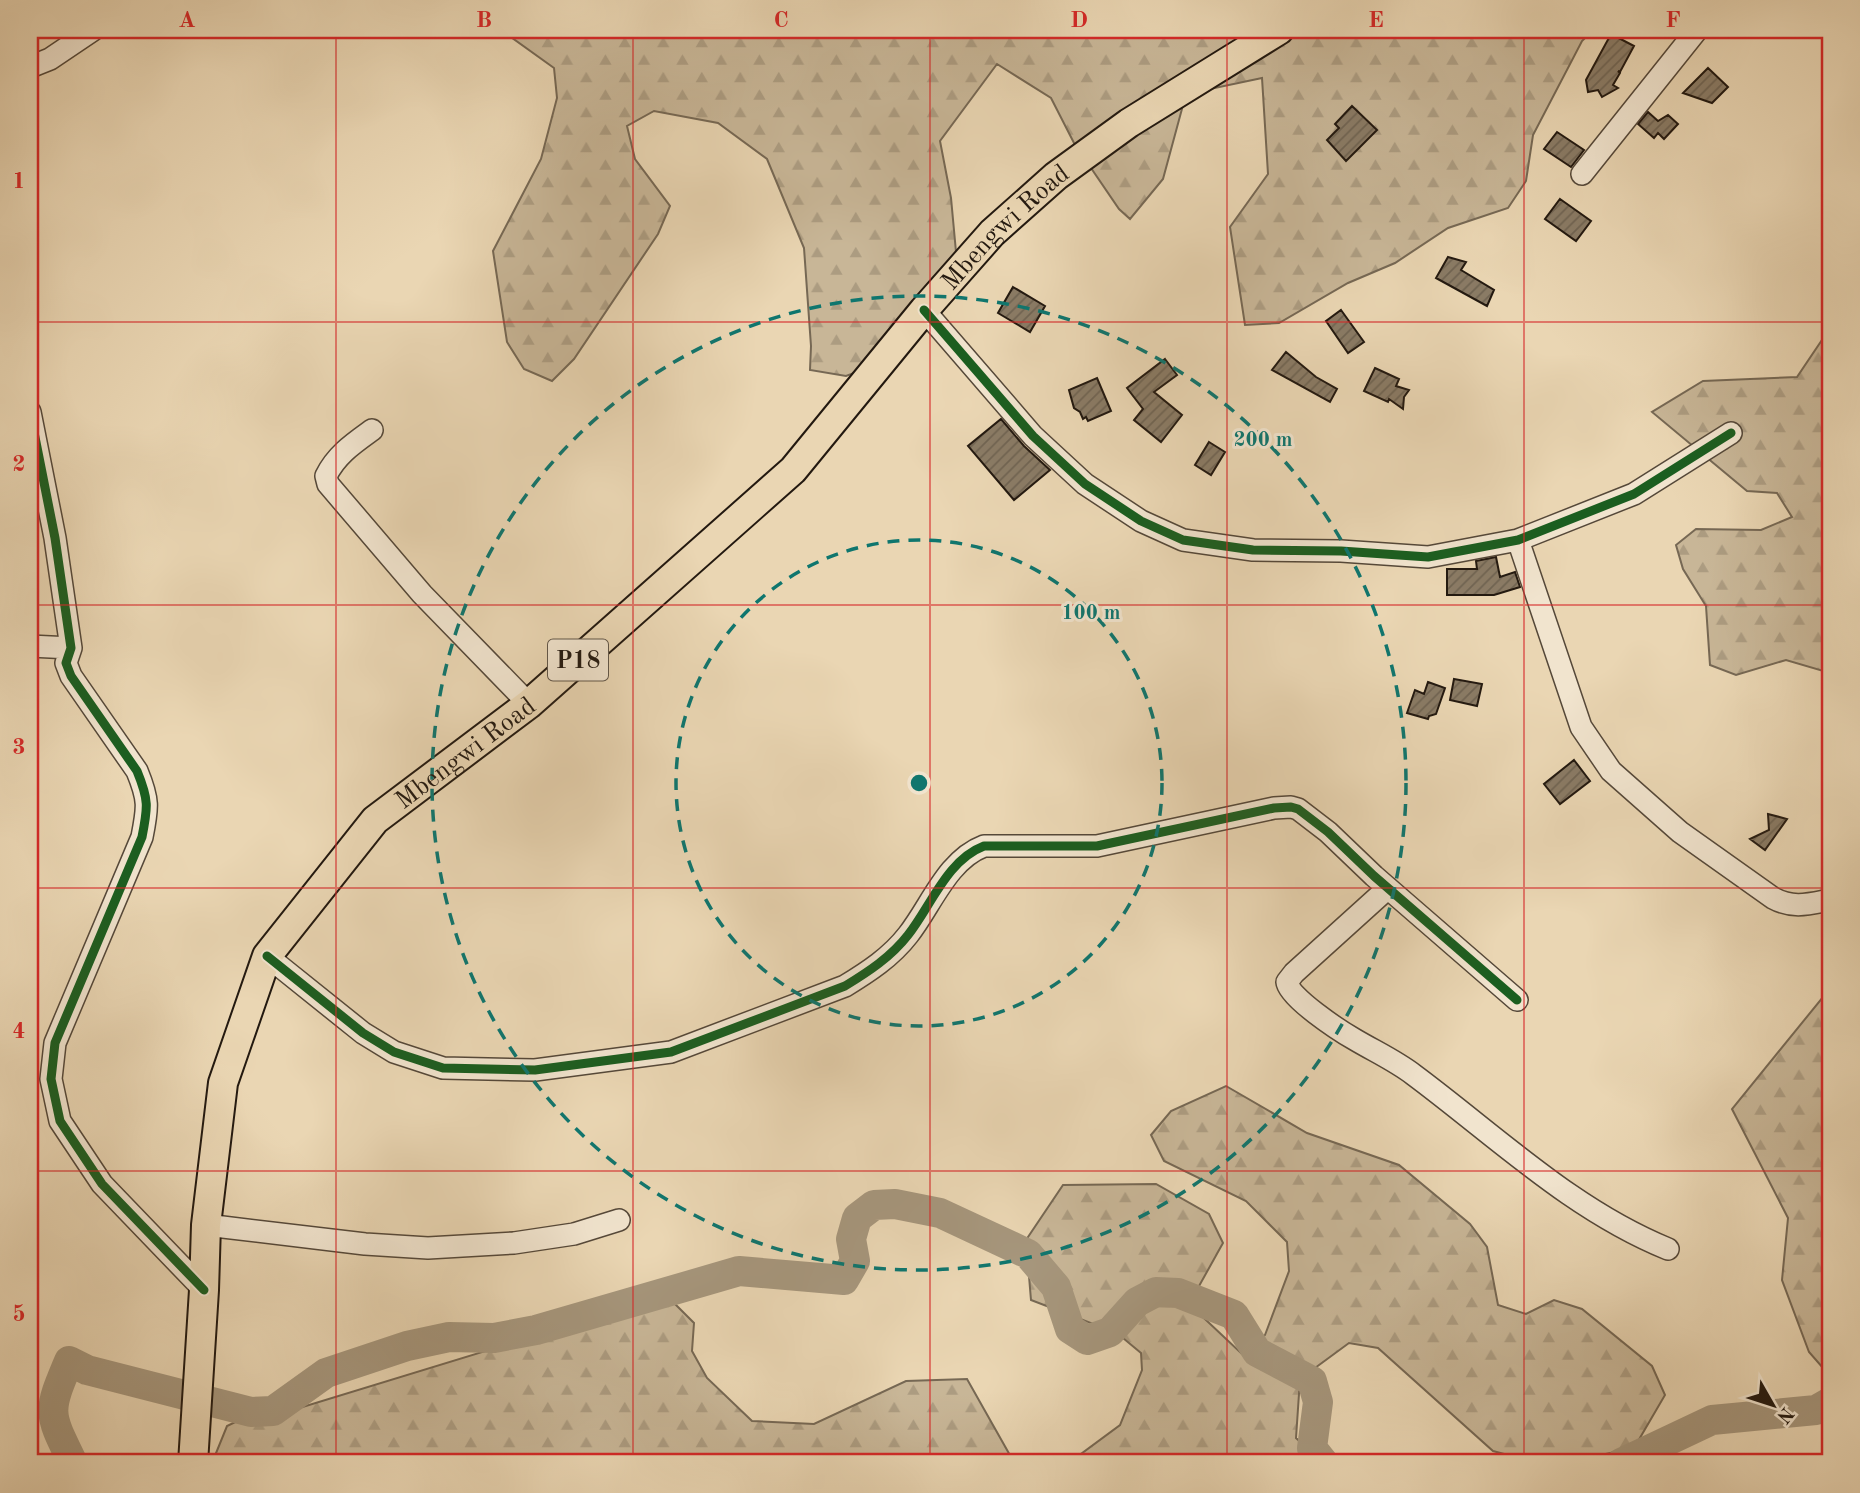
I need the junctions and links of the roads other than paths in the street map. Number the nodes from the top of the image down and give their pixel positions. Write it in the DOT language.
graph roads {
  1 [pos="93,30"];
  2 [pos="1279,30"];
  3 [pos="1697,30"];
  4 [pos="30,66"];
  5 [pos="1582,173"];
  6 [pos="924,310"];
  7 [pos="30,412"];
  8 [pos="372,430"];
  9 [pos="1731,433"];
  10 [pos="1518,540"];
  11 [pos="30,646"];
  12 [pos="71,648"];
  13 [pos="529,704"];
  14 [pos="1388,888"];
  15 [pos="1830,900"];
  16 [pos="267,956"];
  17 [pos="1517,1000"];
  18 [pos="619,1220"];
  19 [pos="206,1225"];
  20 [pos="1668,1249"];
  21 [pos="204,1290"];
  22 [pos="193,1463"];
  1 -- 4 [label="street"];
  2 -- 6 [label="main road, Mbengwi Road / P18"];
  3 -- 5 [label="street"];
  6 -- 10 [label="street"];
  6 -- 13 [label="main road, Mbengwi Road / P18"];
  7 -- 12 [label="street"];
  8 -- 13 [label="street"];
  9 -- 10 [label="street"];
  10 -- 15 [label="street"];
  11 -- 12 [label="street"];
  12 -- 21 [label="street"];
  13 -- 16 [label="main road, Mbengwi Road / P18"];
  14 -- 16 [label="street"];
  14 -- 17 [label="street"];
  14 -- 20 [label="street"];
  16 -- 19 [label="main road, Mbengwi Road / P18"];
  18 -- 19 [label="street"];
  19 -- 21 [label="main road, Mbengwi Road / P18"];
  21 -- 22 [label="main road, Mbengwi Road / P18"];
}
